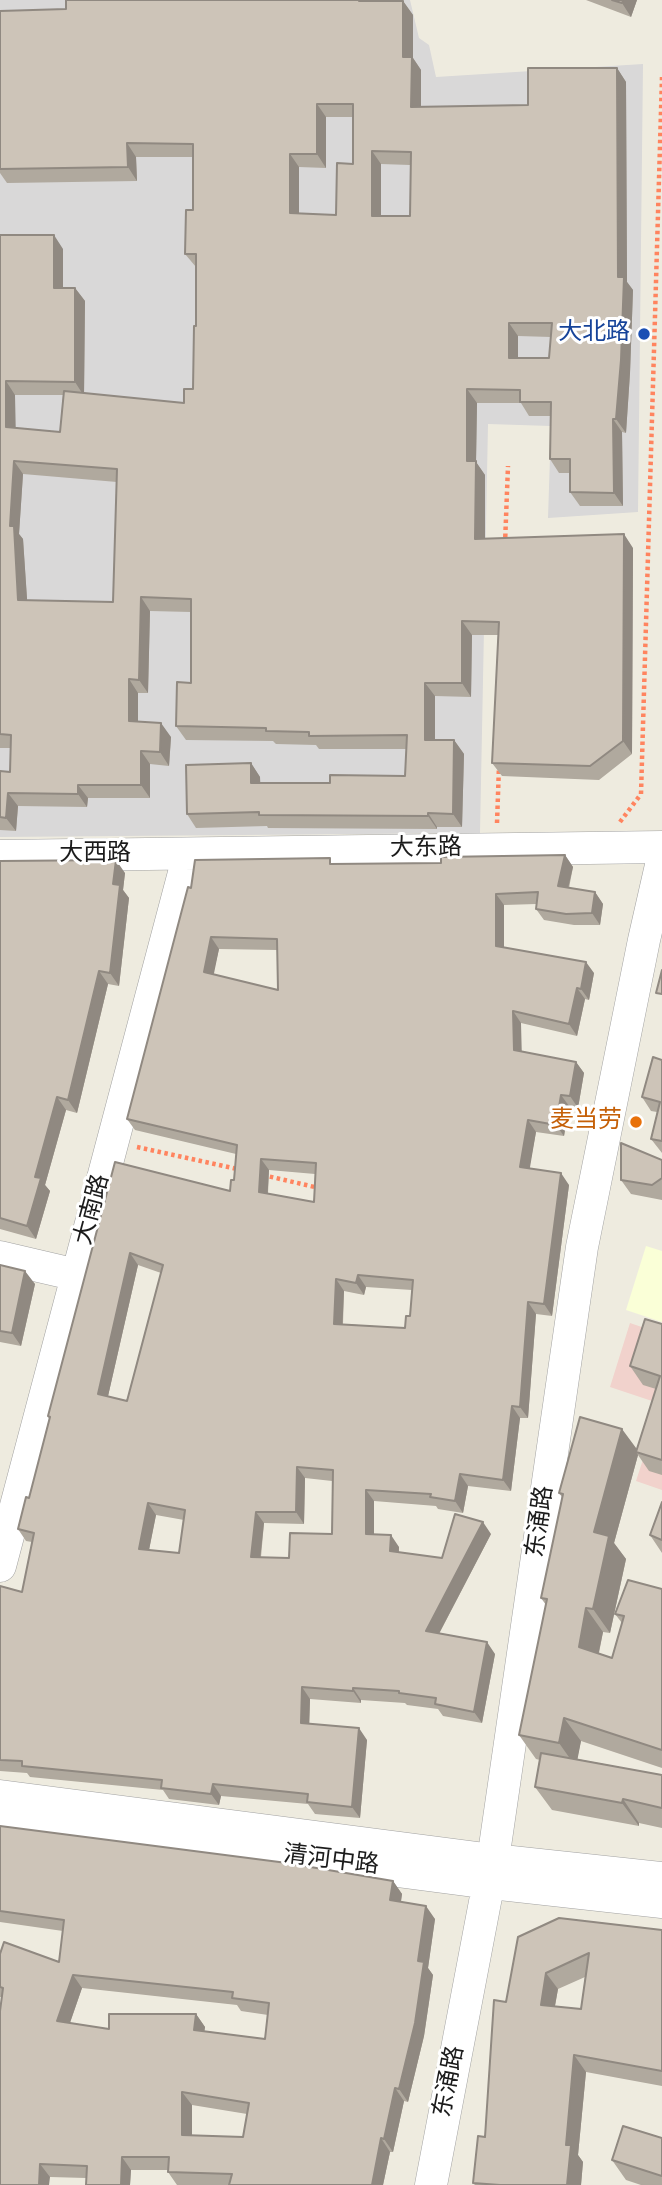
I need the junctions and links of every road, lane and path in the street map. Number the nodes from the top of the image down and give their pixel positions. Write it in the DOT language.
graph roads {
  1 [pos="662,76"];
  2 [pos="508,466"];
  3 [pos="505,548"];
  4 [pos="499,753"];
  5 [pos="594,847"];
  6 [pos="662,847"];
  7 [pos="496,849"];
  8 [pos="189,854"];
  9 [pos="0,856"];
  10 [pos="662,861"];
  11 [pos="112,1141"];
  12 [pos="246,1171"];
  13 [pos="260,1174"];
  14 [pos="327,1189"];
  15 [pos="0,1256"];
  16 [pos="77,1275"];
  17 [pos="0,1566"];
  18 [pos="0,1796"];
  19 [pos="0,1819"];
  20 [pos="491,1871"];
  21 [pos="662,1878"];
  22 [pos="662,1902"];
  23 [pos="431,2185"];
  1 -- 5 [label="path"];
  2 -- 3 [label="path"];
  4 -- 7 [label="path"];
  5 -- 6 [label="street, 大东路"];
  5 -- 7 [label="street, 大东路"];
  7 -- 8 [label="street, 大东路"];
  8 -- 9 [label="street, 大西路"];
  8 -- 11 [label="street, 大南路"];
  10 -- 20 [label="street, 东涌路"];
  11 -- 12 [label="path"];
  11 -- 16 [label="street, 大南路"];
  13 -- 14 [label="path"];
  15 -- 16 [label="street"];
  16 -- 17 [label="street, 大南路"];
  18 -- 20 [label="street, 清河中路"];
  19 -- 20 [label="street, 清河中路"];
  20 -- 21 [label="street, 清河中路"];
  20 -- 22 [label="street, 清河中路"];
  20 -- 23 [label="street, 东涌路"];
}
